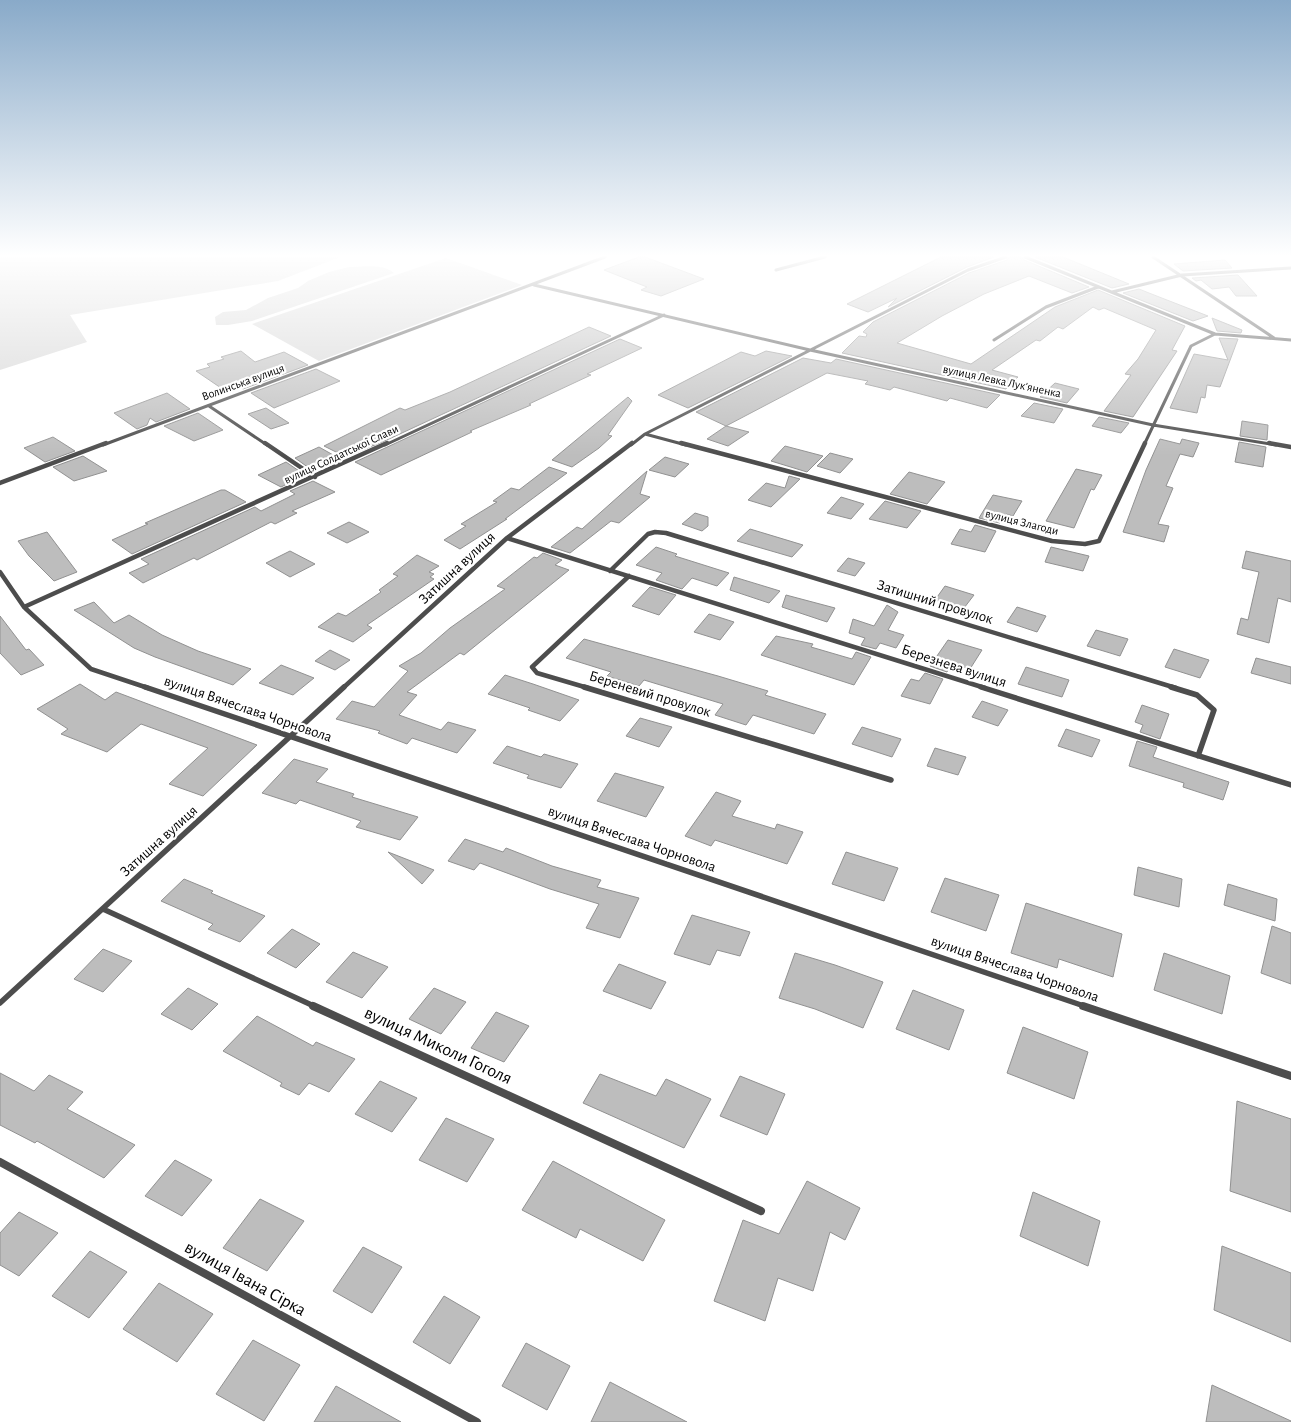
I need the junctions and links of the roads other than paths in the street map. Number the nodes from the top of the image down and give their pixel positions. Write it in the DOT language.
graph roads {
  1 [pos="429,323"];
  2 [pos="646,323"];
  3 [pos="699,323"];
  4 [pos="863,323"];
  5 [pos="1020,323"];
  6 [pos="1189,323"];
  7 [pos="1253,323"];
  8 [pos="1215,334"];
  9 [pos="1274,338"];
  10 [pos="994,340"];
  11 [pos="1291,340"];
  12 [pos="810,350"];
  13 [pos="208,406"];
  14 [pos="1153,425"];
  15 [pos="645,434"];
  16 [pos="1291,448"];
  17 [pos="315,477"];
  18 [pos="0,483"];
  19 [pos="507,538"];
  20 [pos="610,571"];
  21 [pos="0,572"];
  22 [pos="629,576"];
  23 [pos="24,607"];
  24 [pos="293,737"];
  25 [pos="1198,756"];
  26 [pos="891,780"];
  27 [pos="1291,785"];
  28 [pos="103,909"];
  29 [pos="0,1003"];
  30 [pos="1291,1076"];
  31 [pos="0,1162"];
  32 [pos="761,1211"];
  33 [pos="476,1422"];
  1 -- 13 [label="street, Волинська вулиця"];
  2 -- 17 [label="street, вулиця Солдатської Слави"];
  3 -- 12 [label="street, вулиця Левка Лукʼяненка"];
  4 -- 12 [label="street, Затишна вулиця"];
  5 -- 10 [label="street"];
  6 -- 8 [label="street"];
  7 -- 9 [label="street"];
  8 -- 9 [label="street"];
  8 -- 14 [label="street, вулиця Злагоди"];
  9 -- 11 [label="street"];
  12 -- 14 [label="street, вулиця Левка Лукʼяненка"];
  12 -- 15 [label="street, Затишна вулиця"];
  13 -- 17 [label="street"];
  13 -- 18 [label="street, Волинська вулиця"];
  14 -- 15 [label="street, вулиця Злагоди"];
  14 -- 16 [label="street, вулиця Левка Лукʼяненка"];
  15 -- 19 [label="street, Затишна вулиця"];
  17 -- 23 [label="street, вулиця Солдатської Слави"];
  19 -- 20 [label="street, Березнева вулиця"];
  19 -- 24 [label="street, Затишна вулиця"];
  20 -- 22 [label="street, Березнева вулиця"];
  20 -- 25 [label="street, Затишний провулок"];
  21 -- 23 [label="street, вулиця Вячеслава Чорновола"];
  22 -- 25 [label="street, Березнева вулиця"];
  22 -- 26 [label="street, Береневий провулок"];
  23 -- 24 [label="street, вулиця Вячеслава Чорновола"];
  24 -- 28 [label="street, Затишна вулиця"];
  24 -- 30 [label="street, вулиця Вячеслава Чорновола"];
  25 -- 27 [label="street, Березнева вулиця"];
  28 -- 29 [label="street, Затишна вулиця"];
  28 -- 32 [label="street, вулиця Миколи Гоголя"];
  31 -- 33 [label="street, вулиця Івана Сірка"];
}
